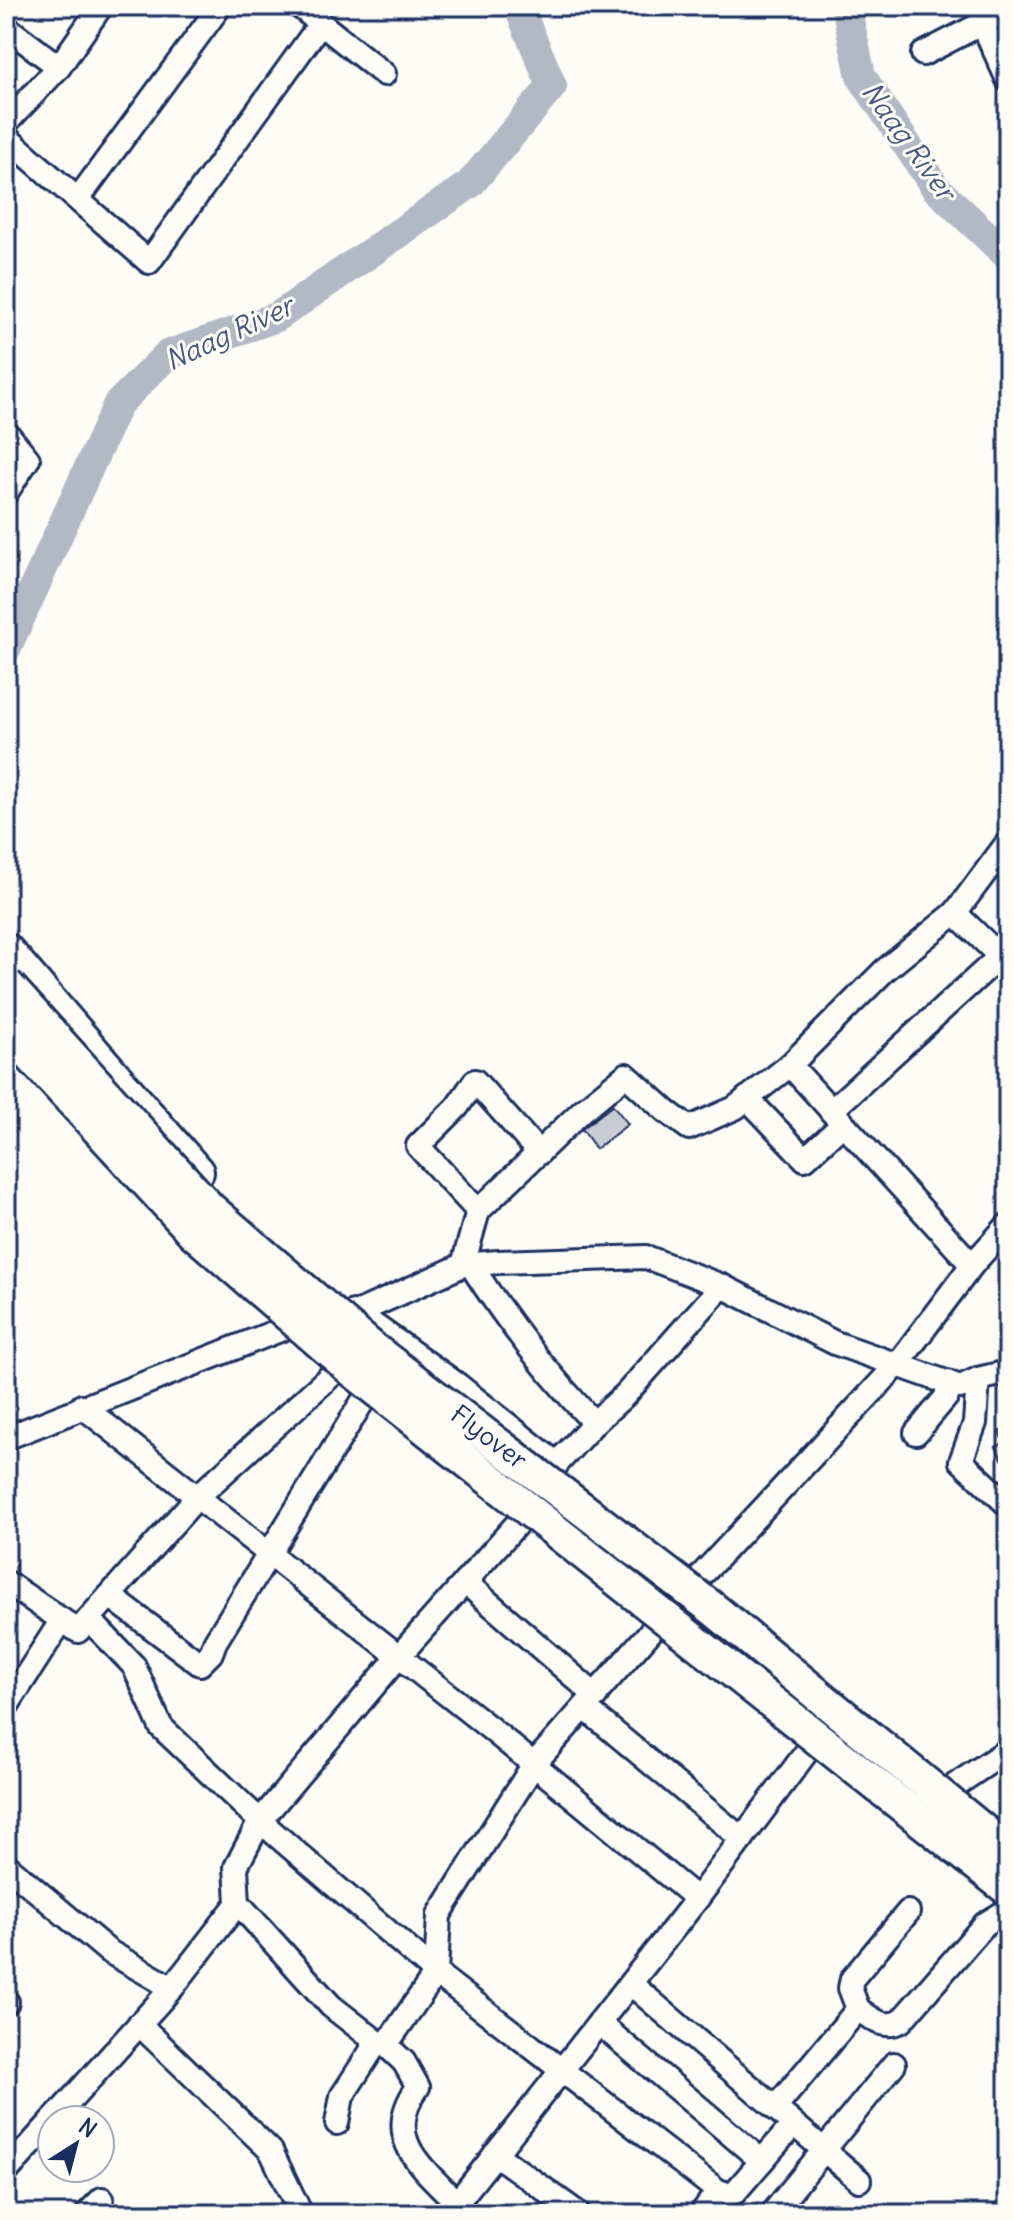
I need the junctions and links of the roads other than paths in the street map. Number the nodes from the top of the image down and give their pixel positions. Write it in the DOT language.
graph roads {
  1 [pos="101,6"];
  2 [pos="220,6"];
  3 [pos="299,6"];
  4 [pos="1008,10"];
  5 [pos="321,23"];
  6 [pos="982,23"];
  7 [pos="6,27"];
  8 [pos="923,54"];
  9 [pos="59,67"];
  10 [pos="384,74"];
  11 [pos="1008,80"];
  12 [pos="6,123"];
  13 [pos="6,137"];
  14 [pos="78,199"];
  15 [pos="6,432"];
  16 [pos="6,493"];
  17 [pos="1006,850"];
  18 [pos="955,913"];
  19 [pos="6,950"];
  20 [pos="1006,956"];
  21 [pos="6,984"];
  22 [pos="6,1032"];
  23 [pos="790,1065"];
  24 [pos="747,1098"];
  25 [pos="837,1117"];
  26 [pos="539,1153"];
  27 [pos="478,1211"];
  28 [pos="1008,1225"];
  29 [pos="467,1265"];
  30 [pos="972,1265"];
  31 [pos="722,1286"];
  32 [pos="352,1315"];
  33 [pos="290,1326"];
  34 [pos="897,1365"];
  35 [pos="338,1369"];
  36 [pos="1008,1372"];
  37 [pos="978,1379"];
  38 [pos="947,1382"];
  39 [pos="369,1391"];
  40 [pos="82,1406"];
  41 [pos="594,1423"];
  42 [pos="916,1433"];
  43 [pos="6,1438"];
  44 [pos="543,1460"];
  45 [pos="498,1496"];
  46 [pos="197,1497"];
  47 [pos="1008,1505"];
  48 [pos="524,1516"];
  49 [pos="271,1553"];
  50 [pos="698,1579"];
  51 [pos="6,1582"];
  52 [pos="465,1582"];
  53 [pos="110,1596"];
  54 [pos="89,1619"];
  55 [pos="62,1620"];
  56 [pos="660,1621"];
  57 [pos="399,1656"];
  58 [pos="590,1702"];
  59 [pos="6,1707"];
  60 [pos="846,1708"];
  61 [pos="811,1746"];
  62 [pos="1008,1750"];
  63 [pos="534,1764"];
  64 [pos="948,1790"];
  65 [pos="260,1821"];
  66 [pos="742,1839"];
  67 [pos="1008,1840"];
  68 [pos="1008,1851"];
  69 [pos="6,1865"];
  70 [pos="1008,1889"];
  71 [pos="1008,1896"];
  72 [pos="697,1899"];
  73 [pos="238,1903"];
  74 [pos="1008,1910"];
  75 [pos="908,1912"];
  76 [pos="436,1973"];
  77 [pos="631,1984"];
  78 [pos="172,1988"];
  79 [pos="858,2009"];
  80 [pos="599,2023"];
  81 [pos="139,2024"];
  82 [pos="382,2043"];
  83 [pos="894,2064"];
  84 [pos="563,2069"];
  85 [pos="66,2104"];
  86 [pos="775,2108"];
  87 [pos="337,2123"];
  88 [pos="793,2125"];
  89 [pos="36,2138"];
  90 [pos="824,2150"];
  91 [pos="495,2154"];
  92 [pos="762,2161"];
  93 [pos="6,2172"];
  94 [pos="859,2180"];
  95 [pos="718,2191"];
  96 [pos="452,2208"];
  97 [pos="301,2214"];
  98 [pos="579,2214"];
  99 [pos="701,2214"];
  100 [pos="772,2214"];
  1 -- 9 [label="street"];
  2 -- 14 [label="street"];
  3 -- 5 [label="street"];
  4 -- 6 [label="street"];
  5 -- 10 [label="street"];
  5 -- 14 [label="street"];
  6 -- 8 [label="street"];
  6 -- 11 [label="street"];
  7 -- 9 [label="street"];
  9 -- 12 [label="street"];
  13 -- 14 [label="street"];
  15 -- 16 [label="street"];
  17 -- 18 [label="street"];
  18 -- 20 [label="street"];
  18 -- 23 [label="street"];
  19 -- 32 [label="highway"];
  20 -- 25 [label="street"];
  21 -- 68 [label="highway, Flyover, bridge"];
  22 -- 33 [label="highway"];
  22 -- 70 [label="highway, Flyover, bridge"];
  23 -- 24 [label="street"];
  23 -- 25 [label="street"];
  24 -- 25 [label="street"];
  24 -- 26 [label="street"];
  25 -- 30 [label="street"];
  26 -- 27 [label="street"];
  26 -- 27 [label="street"];
  27 -- 29 [label="street"];
  28 -- 30 [label="street"];
  29 -- 31 [label="street"];
  29 -- 32 [label="street"];
  29 -- 41 [label="street"];
  30 -- 34 [label="street"];
  31 -- 34 [label="street"];
  31 -- 41 [label="street"];
  32 -- 35 [label="street"];
  32 -- 44 [label="highway"];
  33 -- 35 [label="highway"];
  33 -- 40 [label="street"];
  34 -- 38 [label="street"];
  34 -- 50 [label="street"];
  35 -- 39 [label="highway"];
  35 -- 46 [label="street"];
  36 -- 37 [label="street"];
  37 -- 38 [label="street"];
  37 -- 47 [label="street"];
  38 -- 42 [label="street"];
  39 -- 45 [label="highway"];
  39 -- 49 [label="street"];
  40 -- 43 [label="street"];
  40 -- 46 [label="street"];
  41 -- 44 [label="street"];
  44 -- 45 [label="highway"];
  44 -- 50 [label="highway"];
  45 -- 48 [label="highway"];
  46 -- 49 [label="street"];
  46 -- 53 [label="street"];
  48 -- 52 [label="street"];
  48 -- 56 [label="highway"];
  49 -- 53 [label="street"];
  49 -- 57 [label="street"];
  50 -- 60 [label="highway"];
  51 -- 55 [label="street"];
  52 -- 57 [label="street"];
  52 -- 58 [label="street"];
  53 -- 54 [label="street"];
  54 -- 55 [label="street"];
  54 -- 65 [label="street"];
  55 -- 59 [label="street"];
  56 -- 58 [label="street"];
  56 -- 61 [label="highway"];
  57 -- 63 [label="street"];
  57 -- 65 [label="street"];
  58 -- 63 [label="street"];
  58 -- 66 [label="street"];
  60 -- 61 [label="highway"];
  60 -- 64 [label="highway"];
  61 -- 66 [label="street"];
  61 -- 71 [label="highway"];
  62 -- 64 [label="street"];
  63 -- 72 [label="street"];
  63 -- 76 [label="street"];
  64 -- 67 [label="highway"];
  65 -- 73 [label="street"];
  65 -- 76 [label="street"];
  66 -- 72 [label="street"];
  69 -- 78 [label="street"];
  72 -- 77 [label="street"];
  73 -- 78 [label="street"];
  73 -- 82 [label="street"];
  74 -- 79 [label="street"];
  75 -- 79 [label="street"];
  76 -- 82 [label="street"];
  76 -- 84 [label="street"];
  77 -- 80 [label="street"];
  77 -- 86 [label="street"];
  78 -- 81 [label="street"];
  79 -- 86 [label="street"];
  80 -- 84 [label="street"];
  80 -- 92 [label="street"];
  81 -- 85 [label="street"];
  81 -- 97 [label="street"];
  82 -- 87 [label="street"];
  82 -- 96 [label="street"];
  83 -- 90 [label="street"];
  84 -- 91 [label="street"];
  84 -- 95 [label="street"];
  86 -- 88 [label="street"];
  88 -- 90 [label="street"];
  88 -- 92 [label="street"];
  89 -- 93 [label="street"];
  90 -- 94 [label="street"];
  90 -- 100 [label="street"];
  91 -- 96 [label="street"];
  91 -- 98 [label="street"];
  92 -- 95 [label="street"];
  95 -- 99 [label="street"];
}
